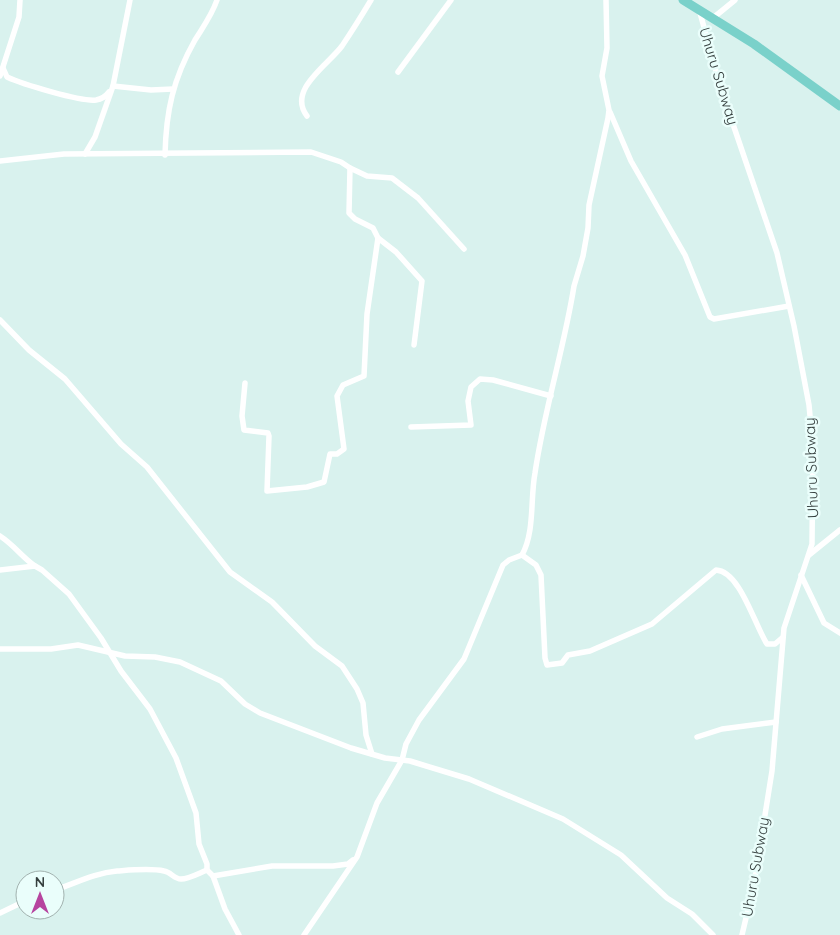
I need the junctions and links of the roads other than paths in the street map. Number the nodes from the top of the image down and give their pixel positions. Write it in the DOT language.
graph roads {
  1 [pos="20,0"];
  2 [pos="130,0"];
  3 [pos="218,0"];
  4 [pos="371,0"];
  5 [pos="451,0"];
  6 [pos="606,0"];
  7 [pos="683,0"];
  8 [pos="735,0"];
  9 [pos="699,9"];
  10 [pos="713,18"];
  11 [pos="3,68"];
  12 [pos="398,72"];
  13 [pos="0,76"];
  14 [pos="112,88"];
  15 [pos="173,89"];
  16 [pos="839,103"];
  17 [pos="609,110"];
  18 [pos="307,116"];
  19 [pos="85,154"];
  20 [pos="164,155"];
  21 [pos="0,161"];
  22 [pos="350,168"];
  23 [pos="378,238"];
  24 [pos="464,249"];
  25 [pos="789,306"];
  26 [pos="0,320"];
  27 [pos="414,345"];
  28 [pos="245,383"];
  29 [pos="551,396"];
  30 [pos="411,427"];
  31 [pos="840,530"];
  32 [pos="0,536"];
  33 [pos="809,555"];
  34 [pos="522,556"];
  35 [pos="35,566"];
  36 [pos="0,570"];
  37 [pos="801,575"];
  38 [pos="840,633"];
  39 [pos="783,636"];
  40 [pos="0,649"];
  41 [pos="110,652"];
  42 [pos="776,722"];
  43 [pos="697,736"];
  44 [pos="372,754"];
  45 [pos="402,760"];
  46 [pos="357,857"];
  47 [pos="207,870"];
  48 [pos="213,876"];
  49 [pos="65,887"];
  50 [pos="15,906"];
  51 [pos="0,913"];
  52 [pos="239,935"];
  53 [pos="304,935"];
  54 [pos="713,935"];
  55 [pos="742,935"];
  1 -- 11 [label="street"];
  2 -- 14 [label="street"];
  3 -- 15 [label="street"];
  4 -- 18 [label="street"];
  5 -- 12 [label="street"];
  6 -- 17 [label="street"];
  7 -- 9 [label="main road"];
  8 -- 10 [label="street"];
  9 -- 10 [label="main road"];
  9 -- 25 [label="street, Uhuru Subway"];
  10 -- 16 [label="main road"];
  11 -- 13 [label="street"];
  11 -- 14 [label="street"];
  14 -- 15 [label="street"];
  14 -- 19 [label="street"];
  15 -- 20 [label="street"];
  17 -- 25 [label="street"];
  17 -- 29 [label="street"];
  19 -- 20 [label="street"];
  19 -- 21 [label="street"];
  20 -- 22 [label="street"];
  22 -- 23 [label="street"];
  22 -- 24 [label="street"];
  23 -- 27 [label="street"];
  23 -- 28 [label="street"];
  25 -- 33 [label="street, Uhuru Subway"];
  26 -- 44 [label="street"];
  29 -- 30 [label="street"];
  29 -- 34 [label="street"];
  31 -- 33 [label="street"];
  32 -- 35 [label="street"];
  33 -- 37 [label="street, Uhuru Subway"];
  34 -- 39 [label="street"];
  34 -- 45 [label="street"];
  35 -- 36 [label="street"];
  35 -- 41 [label="street"];
  37 -- 38 [label="street"];
  37 -- 39 [label="street, Uhuru Subway"];
  39 -- 42 [label="street, Uhuru Subway"];
  40 -- 41 [label="street"];
  41 -- 44 [label="street"];
  41 -- 47 [label="street"];
  42 -- 43 [label="street"];
  42 -- 55 [label="street, Uhuru Subway"];
  44 -- 45 [label="street"];
  45 -- 46 [label="street"];
  45 -- 54 [label="street"];
  46 -- 48 [label="street"];
  46 -- 53 [label="street"];
  47 -- 48 [label="street"];
  47 -- 49 [label="street"];
  48 -- 52 [label="street"];
  50 -- 51 [label="street"];
}
